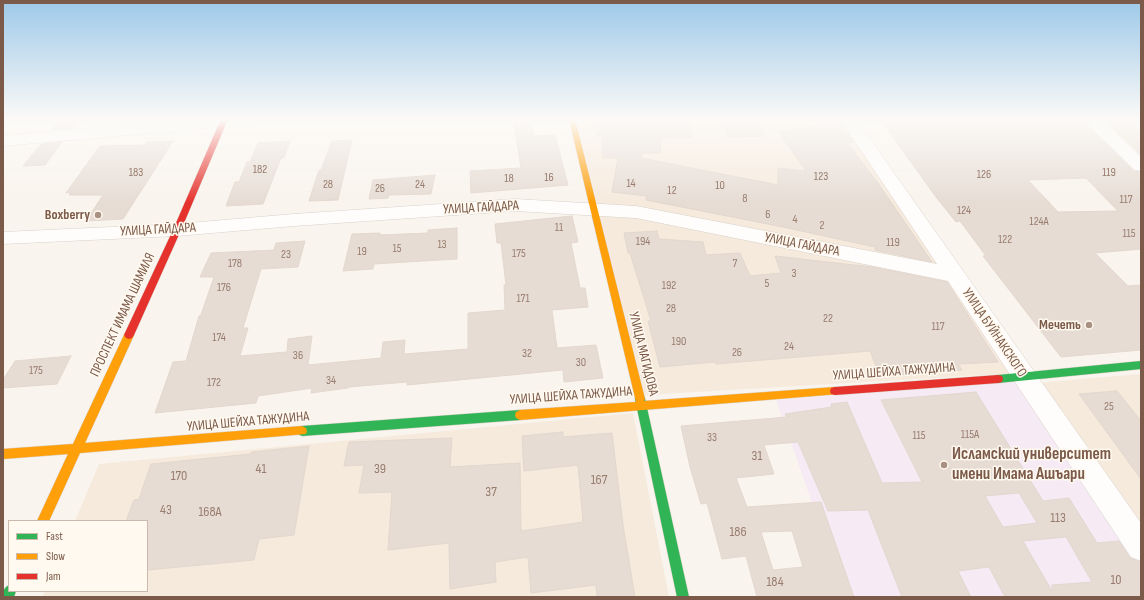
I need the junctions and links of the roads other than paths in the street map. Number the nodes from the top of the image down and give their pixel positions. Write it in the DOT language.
graph roads {
  1 [pos="213,147"];
  2 [pos="579,147"];
  3 [pos="867,147"];
  4 [pos="1120,147"];
  5 [pos="1141,166"];
  6 [pos="594,211"];
  7 [pos="177,230"];
  8 [pos="3,238"];
  9 [pos="954,275"];
  10 [pos="1141,365"];
  11 [pos="1024,377"];
  12 [pos="641,405"];
  13 [pos="76,449"];
  14 [pos="3,454"];
  15 [pos="43,520"];
  16 [pos="1141,547"];
  17 [pos="683,597"];
  1 -- 7 [label="main road, ПРОСПЕКТ ИМАМА ШАМИЛЯ"];
  2 -- 6 [label="main road, УЛИЦА МАГИДОВА"];
  3 -- 9 [label="street, УЛИЦА БУЙНАКСКОГО"];
  4 -- 5 [label="street"];
  6 -- 7 [label="street, УЛИЦА ГАЙДАРА"];
  6 -- 9 [label="street, УЛИЦА ГАЙДАРА"];
  6 -- 12 [label="main road, УЛИЦА МАГИДОВА"];
  7 -- 8 [label="street, УЛИЦА ГАЙДАРА"];
  7 -- 13 [label="main road, ПРОСПЕКТ ИМАМА ШАМИЛЯ"];
  9 -- 11 [label="street, УЛИЦА БУЙНАКСКОГО"];
  10 -- 11 [label="main road, УЛИЦА ШЕЙХА ТАЖУДИНА"];
  11 -- 12 [label="main road, УЛИЦА ШЕЙХА ТАЖУДИНА"];
  11 -- 16 [label="street, УЛИЦА БУЙНАКСКОГО"];
  12 -- 13 [label="main road, УЛИЦА ШЕЙХА ТАЖУДИНА"];
  12 -- 17 [label="main road, УЛИЦА МАГИДОВА"];
  13 -- 14 [label="main road, УЛИЦА ШЕЙХА ТАЖУДИНА"];
  13 -- 15 [label="main road, ПРОСПЕКТ ИМАМА ШАМИЛЯ"];
}
